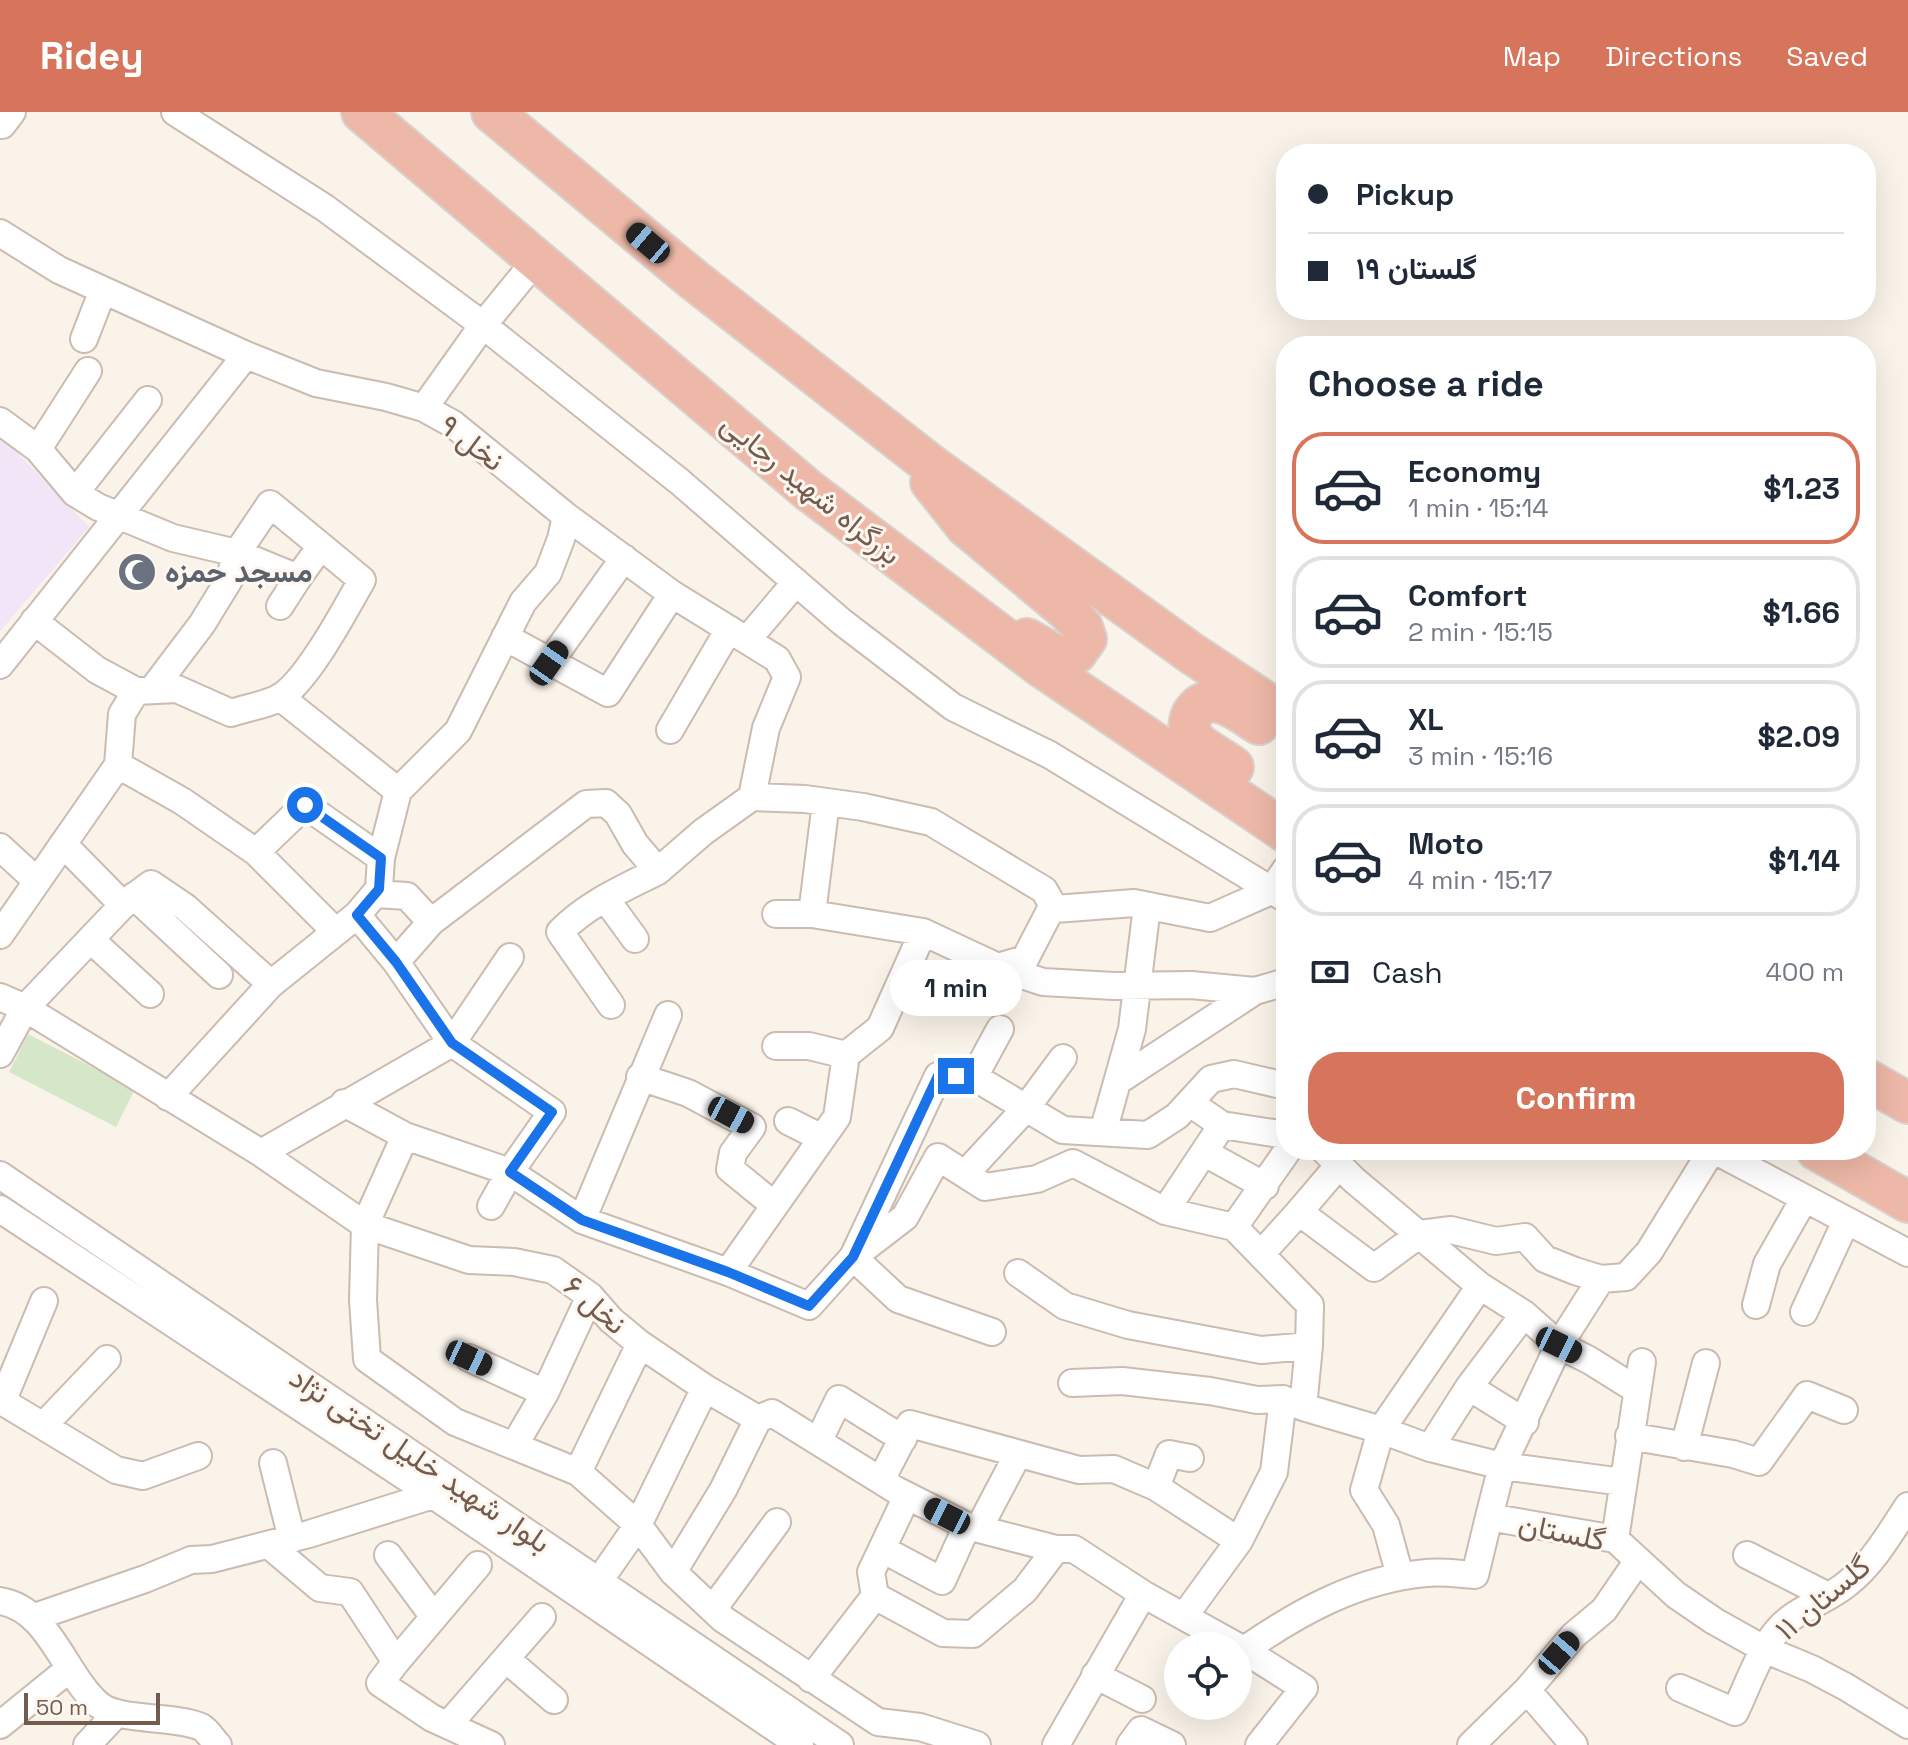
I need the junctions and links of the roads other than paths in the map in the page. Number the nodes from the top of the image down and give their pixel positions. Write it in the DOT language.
graph roads {
  1 [pos="175,112"];
  2 [pos="362,112"];
  3 [pos="492,112"];
  4 [pos="0,233"];
  5 [pos="537,259"];
  6 [pos="103,290"];
  7 [pos="483,325"];
  8 [pos="84,339"];
  9 [pos="246,355"];
  10 [pos="88,371"];
  11 [pos="148,400"];
  12 [pos="424,408"];
  13 [pos="0,421"];
  14 [pos="896,437"];
  15 [pos="38,449"];
  16 [pos="75,493"];
  17 [pos="119,516"];
  18 [pos="566,516"];
  19 [pos="321,546"];
  20 [pos="237,553"];
  21 [pos="624,558"];
  22 [pos="298,578"];
  23 [pos="796,582"];
  24 [pos="672,594"];
  25 [pos="946,595"];
  26 [pos="280,606"];
  27 [pos="34,621"];
  28 [pos="738,634"];
  29 [pos="505,637"];
  30 [pos="549,663"];
  31 [pos="0,665"];
  32 [pos="144,690"];
  33 [pos="280,697"];
  34 [pos="1276,709"];
  35 [pos="670,730"];
  36 [pos="1276,734"];
  37 [pos="118,765"];
  38 [pos="398,791"];
  39 [pos="1276,795"];
  40 [pos="752,797"];
  41 [pos="826,802"];
  42 [pos="1276,825"];
  43 [pos="63,844"];
  44 [pos="0,847"];
  45 [pos="256,852"];
  46 [pos="381,858"];
  47 [pos="658,871"];
  48 [pos="37,881"];
  49 [pos="376,894"];
  50 [pos="1276,894"];
  51 [pos="1276,896"];
  52 [pos="605,898"];
  53 [pos="129,900"];
  54 [pos="1053,905"];
  55 [pos="1147,906"];
  56 [pos="776,914"];
  57 [pos="812,914"];
  58 [pos="357,915"];
  59 [pos="431,922"];
  60 [pos="336,932"];
  61 [pos="923,932"];
  62 [pos="0,935"];
  63 [pos="635,939"];
  64 [pos="91,940"];
  65 [pos="510,957"];
  66 [pos="396,962"];
  67 [pos="998,967"];
  68 [pos="219,975"];
  69 [pos="271,984"];
  70 [pos="1138,985"];
  71 [pos="1276,985"];
  72 [pos="1255,991"];
  73 [pos="150,994"];
  74 [pos="0,997"];
  75 [pos="611,1005"];
  76 [pos="25,1008"];
  77 [pos="668,1015"];
  78 [pos="1000,1029"];
  79 [pos="452,1043"];
  80 [pos="776,1046"];
  81 [pos="0,1054"];
  82 [pos="846,1055"];
  83 [pos="1063,1058"];
  84 [pos="640,1077"];
  85 [pos="974,1077"];
  86 [pos="1118,1081"];
  87 [pos="1276,1084"];
  88 [pos="1876,1085"];
  89 [pos="168,1097"];
  90 [pos="344,1103"];
  91 [pos="1190,1103"];
  92 [pos="1908,1103"];
  93 [pos="1026,1108"];
  94 [pos="788,1121"];
  95 [pos="1222,1125"];
  96 [pos="1103,1132"];
  97 [pos="1276,1133"];
  98 [pos="405,1136"];
  99 [pos="822,1138"];
  100 [pos="261,1153"];
  101 [pos="1205,1153"];
  102 [pos="1282,1160"];
  103 [pos="1331,1160"];
  104 [pos="1334,1160"];
  105 [pos="1707,1160"];
  106 [pos="1748,1160"];
  107 [pos="1834,1160"];
  108 [pos="510,1172"];
  109 [pos="965,1174"];
  110 [pos="0,1175"];
  111 [pos="1265,1186"];
  112 [pos="1804,1199"];
  113 [pos="1908,1202"];
  114 [pos="774,1205"];
  115 [pos="491,1206"];
  116 [pos="0,1209"];
  117 [pos="1165,1211"];
  118 [pos="1299,1212"];
  119 [pos="582,1220"];
  120 [pos="1846,1221"];
  121 [pos="365,1225"];
  122 [pos="1234,1227"];
  123 [pos="1420,1234"];
  124 [pos="1908,1253"];
  125 [pos="1261,1254"];
  126 [pos="853,1257"];
  127 [pos="728,1272"];
  128 [pos="1018,1273"];
  129 [pos="1601,1279"];
  130 [pos="1480,1286"];
  131 [pos="590,1296"];
  132 [pos="44,1301"];
  133 [pos="1756,1305"];
  134 [pos="1804,1312"];
  135 [pos="1524,1314"];
  136 [pos="992,1332"];
  137 [pos="640,1344"];
  138 [pos="1559,1345"];
  139 [pos="1309,1346"];
  140 [pos="469,1358"];
  141 [pos="107,1359"];
  142 [pos="1642,1362"];
  143 [pos="1706,1363"];
  144 [pos="1072,1383"];
  145 [pos="1469,1387"];
  146 [pos="705,1388"];
  147 [pos="1637,1390"];
  148 [pos="545,1393"];
  149 [pos="1,1401"];
  150 [pos="1293,1403"];
  151 [pos="1844,1410"];
  152 [pos="758,1419"];
  153 [pos="1525,1422"];
  154 [pos="43,1426"];
  155 [pos="1381,1430"];
  156 [pos="1629,1436"];
  157 [pos="903,1439"];
  158 [pos="819,1440"];
  159 [pos="514,1446"];
  160 [pos="1684,1447"];
  161 [pos="1430,1448"];
  162 [pos="1018,1454"];
  163 [pos="198,1456"];
  164 [pos="1190,1458"];
  165 [pos="273,1463"];
  166 [pos="1502,1466"];
  167 [pos="578,1472"];
  168 [pos="881,1480"];
  169 [pos="1623,1482"];
  170 [pos="1156,1487"];
  171 [pos="433,1495"];
  172 [pos="907,1496"];
  173 [pos="1908,1506"];
  174 [pos="1489,1517"];
  175 [pos="777,1522"];
  176 [pos="638,1525"];
  177 [pos="973,1527"];
  178 [pos="1615,1539"];
  179 [pos="1239,1541"];
  180 [pos="281,1542"];
  181 [pos="882,1549"];
  182 [pos="1056,1549"];
  183 [pos="388,1555"];
  184 [pos="1747,1555"];
  185 [pos="1637,1562"];
  186 [pos="478,1565"];
  187 [pos="673,1572"];
  188 [pos="1400,1576"];
  189 [pos="599,1581"];
  190 [pos="1143,1594"];
  191 [pos="875,1596"];
  192 [pos="1828,1596"];
  193 [pos="0,1601"];
  194 [pos="713,1609"];
  195 [pos="1185,1615"];
  196 [pos="35,1617"];
  197 [pos="434,1617"];
  198 [pos="542,1617"];
  199 [pos="1214,1632"];
  200 [pos="1252,1645"];
  201 [pos="1764,1649"];
  202 [pos="1252,1655"];
  203 [pos="506,1659"];
  204 [pos="396,1662"];
  205 [pos="69,1669"];
  206 [pos="1095,1675"];
  207 [pos="811,1679"];
  208 [pos="1680,1688"];
  209 [pos="1527,1690"];
  210 [pos="1142,1699"];
  211 [pos="554,1700"];
  212 [pos="117,1713"];
  213 [pos="0,1725"];
  214 [pos="1908,1725"];
  215 [pos="0,1738"];
  216 [pos="468,1738"];
  217 [pos="1485,1740"];
  218 [pos="5,1745"];
  219 [pos="87,1745"];
  220 [pos="218,1745"];
  221 [pos="800,1745"];
  222 [pos="840,1745"];
  223 [pos="977,1745"];
  224 [pos="1056,1745"];
  225 [pos="1130,1745"];
  226 [pos="1172,1745"];
  227 [pos="1259,1745"];
  228 [pos="1574,1745"];
  1 -- 7 [label="street"];
  2 -- 5 [label="highway, بزرگراه شهید رجایی"];
  3 -- 14 [label="highway"];
  4 -- 6 [label="street, نخل ۹"];
  5 -- 7 [label="street"];
  5 -- 25 [label="highway, بزرگراه شهید رجایی"];
  6 -- 8 [label="street"];
  6 -- 9 [label="street, نخل ۹"];
  7 -- 12 [label="street"];
  7 -- 23 [label="street"];
  9 -- 12 [label="street, نخل ۹"];
  9 -- 17 [label="street"];
  10 -- 15 [label="street"];
  11 -- 16 [label="street"];
  12 -- 18 [label="street, نخل ۹"];
  13 -- 15 [label="street"];
  14 -- 25 [label="highway"];
  14 -- 34 [label="highway"];
  15 -- 16 [label="street"];
  16 -- 17 [label="street"];
  17 -- 20 [label="street"];
  17 -- 27 [label="street"];
  18 -- 21 [label="street, نخل ۹"];
  18 -- 29 [label="street"];
  19 -- 20 [label="street"];
  19 -- 22 [label="street"];
  19 -- 33 [label="street"];
  20 -- 22 [label="street"];
  20 -- 32 [label="street"];
  21 -- 24 [label="street, نخل ۹"];
  21 -- 30 [label="street"];
  22 -- 26 [label="street"];
  23 -- 28 [label="street"];
  23 -- 50 [label="street"];
  24 -- 28 [label="street, نخل ۹"];
  24 -- 30 [label="street"];
  25 -- 42 [label="highway, بزرگراه شهید رجایی"];
  27 -- 31 [label="street"];
  27 -- 32 [label="street"];
  28 -- 35 [label="street"];
  28 -- 40 [label="street, نخل ۹"];
  29 -- 30 [label="street"];
  29 -- 38 [label="street"];
  32 -- 33 [label="street"];
  32 -- 37 [label="street"];
  33 -- 38 [label="street"];
  36 -- 39 [label="highway"];
  37 -- 43 [label="street"];
  37 -- 45 [label="street"];
  38 -- 46 [label="street"];
  40 -- 41 [label="street"];
  40 -- 47 [label="street"];
  41 -- 54 [label="street"];
  41 -- 57 [label="street"];
  43 -- 48 [label="street"];
  43 -- 53 [label="street"];
  44 -- 48 [label="street"];
  45 -- 46 [label="street"];
  45 -- 60 [label="street"];
  46 -- 49 [label="street"];
  47 -- 52 [label="street"];
  47 -- 59 [label="street"];
  48 -- 62 [label="street"];
  49 -- 58 [label="street"];
  49 -- 59 [label="street"];
  51 -- 55 [label="street"];
  52 -- 63 [label="street"];
  52 -- 75 [label="street"];
  53 -- 64 [label="street"];
  53 -- 68 [label="street"];
  53 -- 69 [label="street"];
  54 -- 55 [label="street"];
  54 -- 67 [label="street"];
  55 -- 70 [label="street"];
  56 -- 57 [label="street"];
  57 -- 61 [label="street"];
  58 -- 60 [label="street"];
  58 -- 66 [label="street"];
  59 -- 66 [label="street"];
  60 -- 69 [label="street"];
  61 -- 67 [label="street"];
  61 -- 82 [label="street"];
  64 -- 73 [label="street"];
  64 -- 76 [label="street"];
  65 -- 79 [label="street"];
  66 -- 79 [label="street"];
  67 -- 70 [label="street"];
  69 -- 89 [label="street"];
  70 -- 72 [label="street"];
  70 -- 86 [label="street"];
  71 -- 72 [label="street"];
  72 -- 86 [label="street"];
  74 -- 76 [label="street, نخل ۶"];
  76 -- 81 [label="street"];
  76 -- 89 [label="street, نخل ۶"];
  77 -- 84 [label="street"];
  78 -- 85 [label="street"];
  79 -- 90 [label="street"];
  79 -- 108 [label="street"];
  80 -- 82 [label="street"];
  82 -- 99 [label="street"];
  83 -- 93 [label="street"];
  84 -- 114 [label="street"];
  84 -- 119 [label="street"];
  85 -- 93 [label="street"];
  85 -- 126 [label="street"];
  86 -- 96 [label="street"];
  87 -- 91 [label="street"];
  88 -- 92 [label="highway"];
  89 -- 100 [label="street, نخل ۶"];
  90 -- 98 [label="street"];
  90 -- 100 [label="street"];
  91 -- 95 [label="street"];
  91 -- 96 [label="street"];
  93 -- 96 [label="street"];
  93 -- 109 [label="street"];
  94 -- 99 [label="street"];
  95 -- 97 [label="street"];
  95 -- 101 [label="street"];
  98 -- 108 [label="street"];
  98 -- 121 [label="street"];
  99 -- 114 [label="street"];
  100 -- 121 [label="street, نخل ۶"];
  101 -- 111 [label="street"];
  101 -- 117 [label="street"];
  102 -- 111 [label="street"];
  103 -- 118 [label="street"];
  104 -- 123 [label="street"];
  105 -- 129 [label="street"];
  106 -- 112 [label="street"];
  107 -- 113 [label="highway"];
  108 -- 115 [label="street"];
  108 -- 119 [label="street"];
  109 -- 117 [label="street"];
  109 -- 126 [label="street"];
  110 -- 189 [label="street, بلوار شهید خلیل تختی نژاد"];
  111 -- 122 [label="street"];
  112 -- 120 [label="street"];
  112 -- 133 [label="street"];
  114 -- 127 [label="street"];
  116 -- 171 [label="street, بلوار شهید خلیل تختی نژاد"];
  117 -- 122 [label="street"];
  118 -- 123 [label="street"];
  118 -- 125 [label="street"];
  119 -- 127 [label="street"];
  120 -- 124 [label="street"];
  120 -- 134 [label="street"];
  121 -- 131 [label="street, نخل ۶"];
  121 -- 159 [label="street"];
  122 -- 125 [label="street"];
  123 -- 129 [label="street"];
  123 -- 130 [label="street"];
  125 -- 139 [label="street"];
  126 -- 127 [label="street"];
  126 -- 136 [label="street"];
  128 -- 139 [label="street"];
  129 -- 138 [label="street"];
  130 -- 135 [label="street"];
  130 -- 155 [label="street"];
  131 -- 137 [label="street, نخل ۶"];
  131 -- 148 [label="street"];
  132 -- 149 [label="street"];
  135 -- 138 [label="street"];
  135 -- 145 [label="street"];
  137 -- 146 [label="street, نخل ۶"];
  137 -- 167 [label="street"];
  138 -- 147 [label="street"];
  138 -- 153 [label="street"];
  139 -- 150 [label="street"];
  140 -- 148 [label="street"];
  141 -- 154 [label="street"];
  142 -- 147 [label="street"];
  143 -- 160 [label="street"];
  144 -- 150 [label="street, گلستان"];
  145 -- 153 [label="street"];
  145 -- 161 [label="street"];
  146 -- 152 [label="street, نخل ۶"];
  146 -- 176 [label="street"];
  147 -- 156 [label="street"];
  148 -- 159 [label="street"];
  149 -- 154 [label="street"];
  150 -- 155 [label="street, گلستان"];
  150 -- 179 [label="street"];
  151 -- 160 [label="street"];
  152 -- 158 [label="street, نخل ۶"];
  152 -- 187 [label="street"];
  153 -- 166 [label="street"];
  154 -- 163 [label="street"];
  155 -- 161 [label="street, گلستان"];
  155 -- 188 [label="street"];
  156 -- 160 [label="street"];
  156 -- 169 [label="street"];
  157 -- 158 [label="street"];
  157 -- 162 [label="street"];
  157 -- 168 [label="street"];
  158 -- 168 [label="street, نخل ۶"];
  159 -- 167 [label="street"];
  161 -- 166 [label="street, گلستان"];
  162 -- 170 [label="street"];
  162 -- 177 [label="street"];
  164 -- 170 [label="street"];
  165 -- 180 [label="street"];
  166 -- 169 [label="street"];
  166 -- 174 [label="street, گلستان"];
  167 -- 176 [label="street"];
  168 -- 172 [label="street, نخل ۶"];
  169 -- 178 [label="street"];
  170 -- 179 [label="street"];
  171 -- 180 [label="street"];
  171 -- 221 [label="street, بلوار شهید خلیل تختی نژاد"];
  172 -- 177 [label="street, نخل ۶"];
  172 -- 181 [label="street"];
  173 -- 192 [label="street, گلستان ۱۱"];
  174 -- 178 [label="street, گلستان"];
  174 -- 188 [label="street"];
  175 -- 194 [label="street"];
  176 -- 187 [label="street"];
  176 -- 189 [label="street"];
  177 -- 181 [label="street"];
  177 -- 182 [label="street, نخل ۶"];
  178 -- 185 [label="street, گلستان"];
  179 -- 195 [label="street"];
  180 -- 196 [label="street"];
  180 -- 204 [label="street"];
  181 -- 191 [label="street"];
  182 -- 190 [label="street, نخل ۶"];
  182 -- 191 [label="street"];
  183 -- 197 [label="street"];
  184 -- 192 [label="street"];
  185 -- 201 [label="street, گلستان"];
  185 -- 209 [label="street"];
  186 -- 197 [label="street"];
  187 -- 194 [label="street"];
  188 -- 200 [label="street"];
  189 -- 222 [label="street, بلوار شهید خلیل تختی نژاد"];
  190 -- 195 [label="street, نخل ۶"];
  190 -- 206 [label="street"];
  191 -- 207 [label="street"];
  192 -- 201 [label="street, گلستان ۱۱"];
  193 -- 196 [label="street"];
  194 -- 207 [label="street"];
  195 -- 199 [label="street, نخل ۶"];
  196 -- 205 [label="street"];
  197 -- 204 [label="street"];
  198 -- 203 [label="street"];
  201 -- 208 [label="street, گلستان ۱۱"];
  201 -- 214 [label="street, گلستان"];
  202 -- 227 [label="street, نخل ۶"];
  203 -- 211 [label="street"];
  203 -- 216 [label="street"];
  204 -- 216 [label="street"];
  205 -- 212 [label="street"];
  205 -- 213 [label="street"];
  206 -- 210 [label="street"];
  206 -- 224 [label="street"];
  207 -- 223 [label="street"];
  209 -- 217 [label="street"];
  209 -- 228 [label="street"];
  212 -- 219 [label="street"];
  212 -- 220 [label="street"];
  215 -- 218 [label="street"];
  225 -- 226 [label="street"];
}
